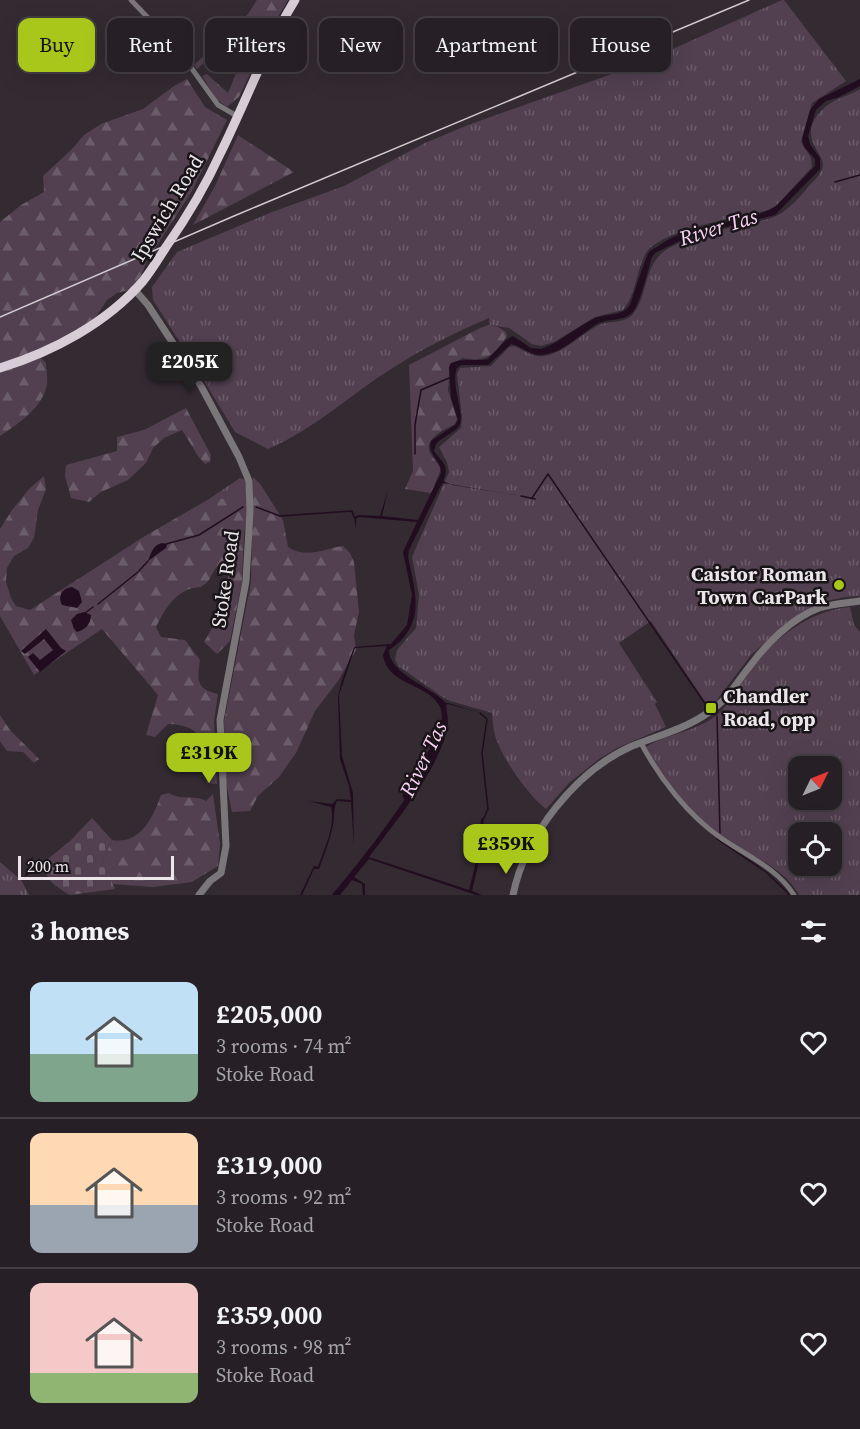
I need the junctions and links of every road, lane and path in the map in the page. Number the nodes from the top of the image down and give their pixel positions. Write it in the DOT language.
graph roads {
  1 [pos="131,0"];
  2 [pos="295,0"];
  3 [pos="237,116"];
  4 [pos="134,290"];
  5 [pos="0,368"];
  6 [pos="860,601"];
  7 [pos="641,743"];
  8 [pos="199,895"];
  9 [pos="513,895"];
  10 [pos="794,895"];
  1 -- 3 [label="street"];
  2 -- 3 [label="highway, Ipswich Road"];
  3 -- 4 [label="highway, Ipswich Road"];
  4 -- 5 [label="highway, Ipswich Road"];
  4 -- 8 [label="street, Stoke Road"];
  6 -- 7 [label="street"];
  7 -- 9 [label="street"];
  7 -- 10 [label="street"];
}
